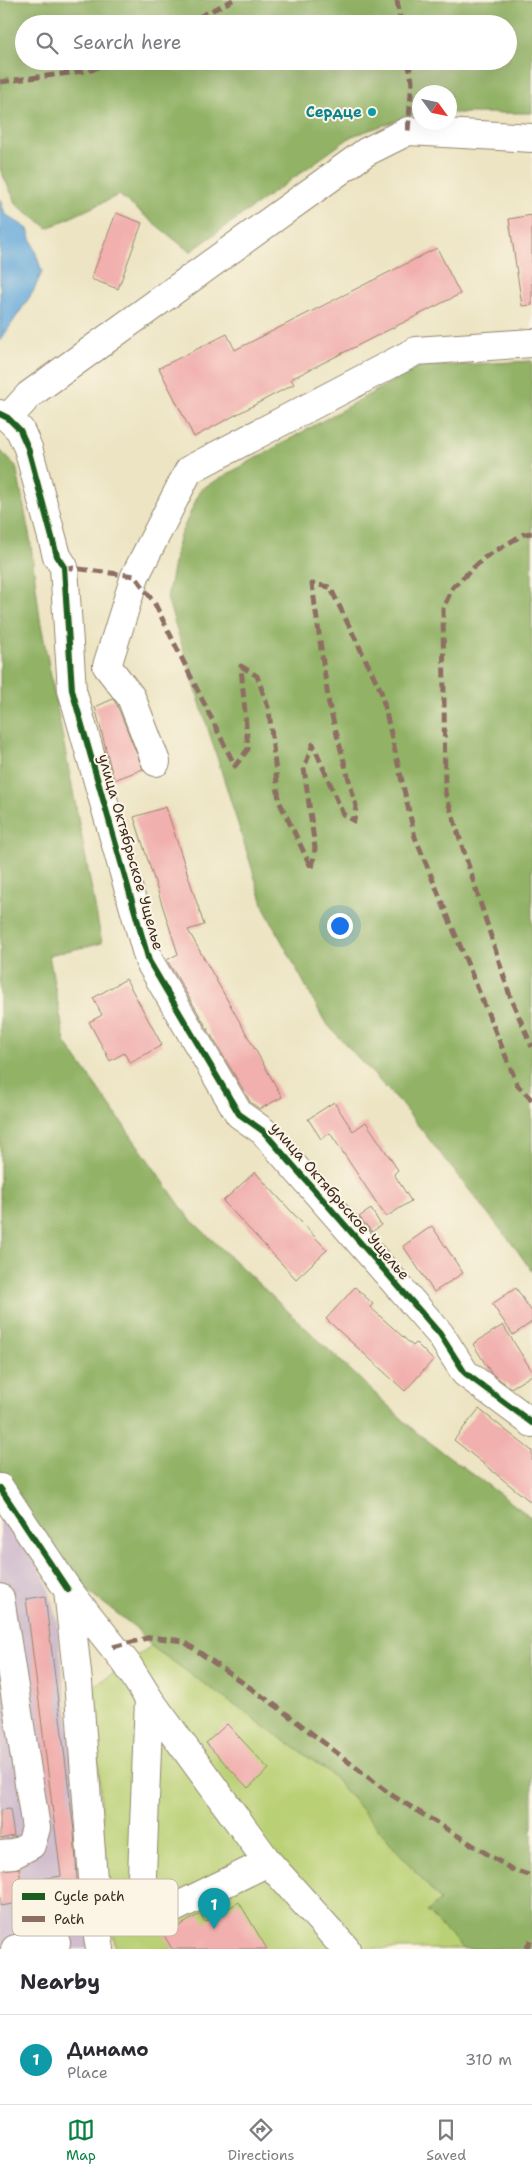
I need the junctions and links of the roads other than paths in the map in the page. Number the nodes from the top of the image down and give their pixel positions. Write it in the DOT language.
graph roads {
  1 [pos="532,138"];
  2 [pos="532,343"];
  3 [pos="4,416"];
  4 [pos="107,666"];
  5 [pos="72,690"];
  6 [pos="156,762"];
  7 [pos="532,1422"];
  8 [pos="0,1488"];
  9 [pos="68,1590"];
  10 [pos="0,1598"];
  11 [pos="149,1699"];
  12 [pos="0,1855"];
  13 [pos="268,1862"];
  14 [pos="93,1879"];
  15 [pos="142,1879"];
  16 [pos="178,1906"];
  17 [pos="98,1936"];
  18 [pos="56,1943"];
  19 [pos="15,1949"];
  20 [pos="100,1949"];
  21 [pos="346,1949"];
  1 -- 3 [label="street"];
  2 -- 4 [label="street"];
  3 -- 5 [label="street, улица Октябрьское Ущелье"];
  4 -- 5 [label="street"];
  4 -- 6 [label="street"];
  5 -- 7 [label="street, улица Октябрьское Ущелье"];
  8 -- 9 [label="street"];
  9 -- 11 [label="street"];
  9 -- 14 [label="street"];
  10 -- 12 [label="street"];
  11 -- 13 [label="street"];
  11 -- 15 [label="street"];
  13 -- 16 [label="street"];
  13 -- 21 [label="street"];
  17 -- 20 [label="street"];
  18 -- 19 [label="street"];
}
